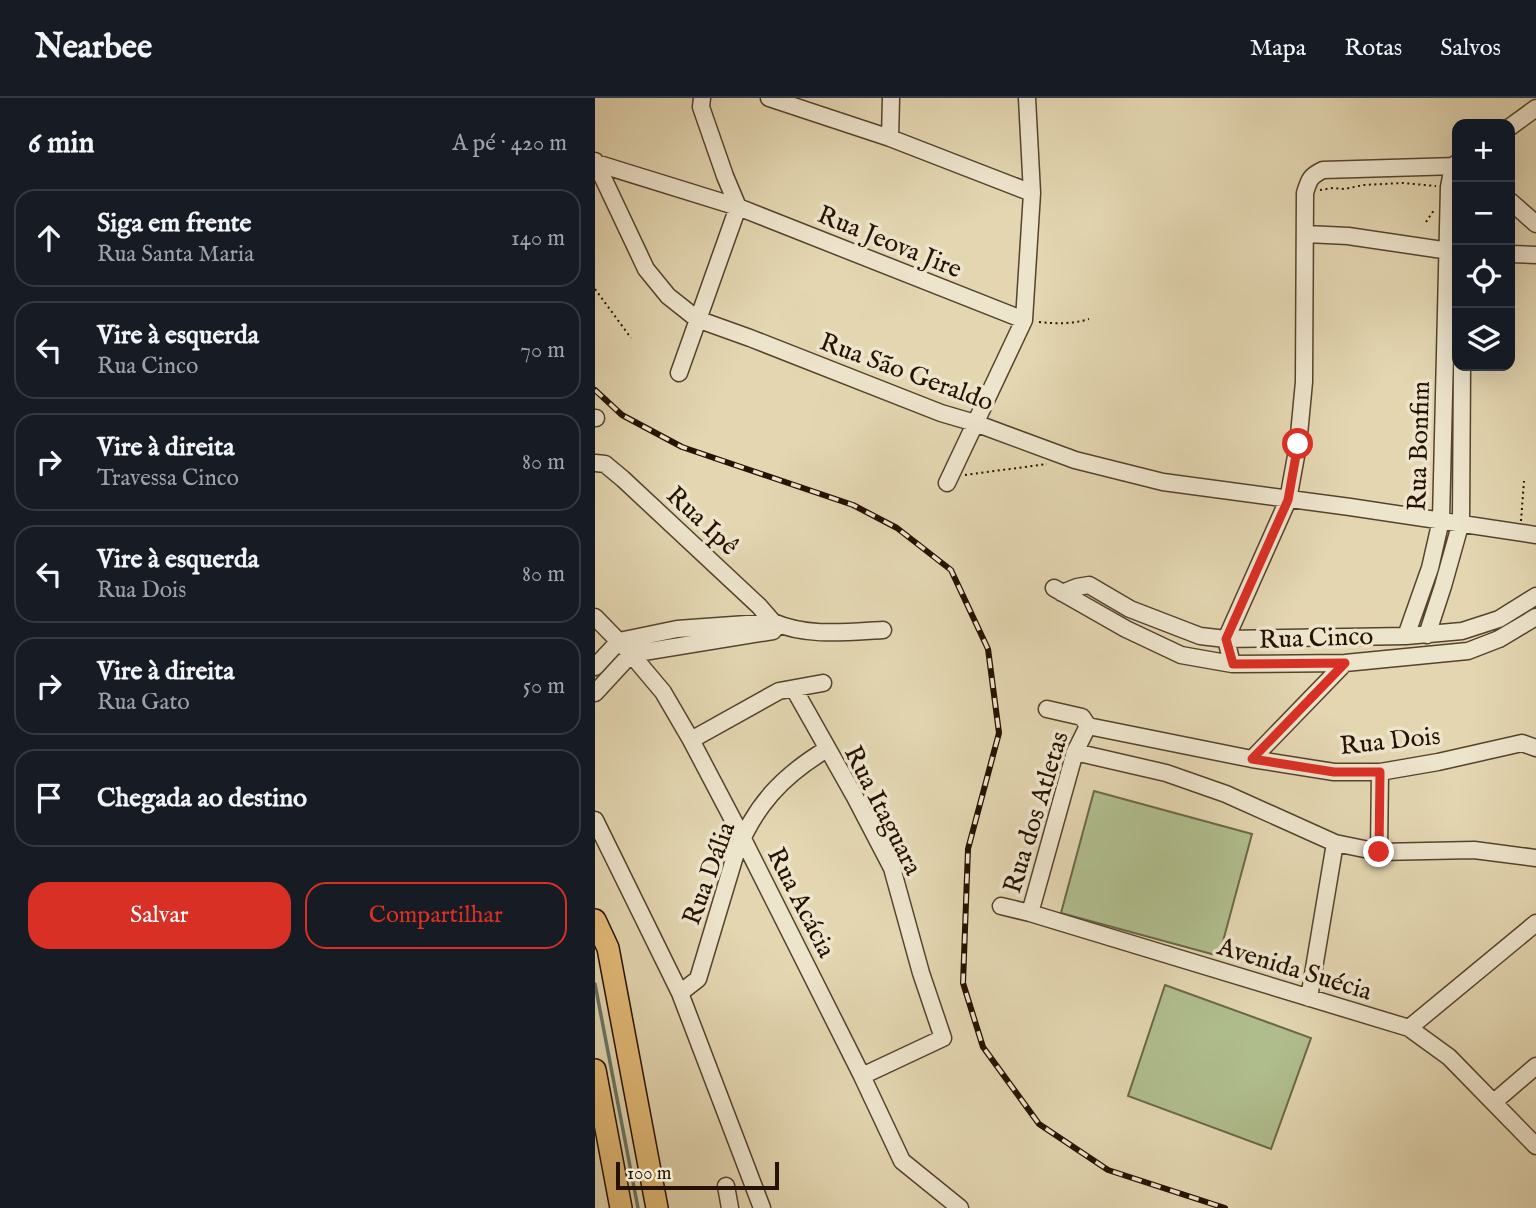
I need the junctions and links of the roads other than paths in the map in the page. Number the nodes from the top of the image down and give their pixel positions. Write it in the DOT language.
graph roads {
  1 [pos="702,98"];
  2 [pos="769,98"];
  3 [pos="891,98"];
  4 [pos="1027,98"];
  5 [pos="1536,108"];
  6 [pos="1515,123"];
  7 [pos="890,138"];
  8 [pos="595,162"];
  9 [pos="1452,165"];
  10 [pos="1452,178"];
  11 [pos="1032,193"];
  12 [pos="1515,205"];
  13 [pos="738,207"];
  14 [pos="1536,224"];
  15 [pos="1306,234"];
  16 [pos="1452,252"];
  17 [pos="1515,254"];
  18 [pos="1536,255"];
  19 [pos="697,319"];
  20 [pos="1024,320"];
  21 [pos="1462,371"];
  22 [pos="679,373"];
  23 [pos="975,422"];
  24 [pos="595,463"];
  25 [pos="949,480"];
  26 [pos="1288,500"];
  27 [pos="1441,520"];
  28 [pos="1461,523"];
  29 [pos="1528,533"];
  30 [pos="1536,596"];
  31 [pos="595,617"];
  32 [pos="1536,617"];
  33 [pos="779,627"];
  34 [pos="883,630"];
  35 [pos="1427,635"];
  36 [pos="1406,636"];
  37 [pos="1226,639"];
  38 [pos="619,640"];
  39 [pos="631,654"];
  40 [pos="1345,663"];
  41 [pos="1233,664"];
  42 [pos="595,667"];
  43 [pos="824,682"];
  44 [pos="794,689"];
  45 [pos="595,694"];
  46 [pos="1047,709"];
  47 [pos="1088,726"];
  48 [pos="691,740"];
  49 [pos="1536,748"];
  50 [pos="827,749"];
  51 [pos="1075,752"];
  52 [pos="1252,759"];
  53 [pos="1380,772"];
  54 [pos="595,820"];
  55 [pos="742,837"];
  56 [pos="1335,843"];
  57 [pos="1379,852"];
  58 [pos="1536,858"];
  59 [pos="1001,906"];
  60 [pos="1030,913"];
  61 [pos="595,920"];
  62 [pos="1536,923"];
  63 [pos="680,993"];
  64 [pos="1309,998"];
  65 [pos="1409,1028"];
  66 [pos="1536,1066"];
  67 [pos="595,1070"];
  68 [pos="862,1076"];
  69 [pos="1494,1102"];
  70 [pos="599,1114"];
  71 [pos="1536,1146"];
  72 [pos="726,1186"];
  73 [pos="621,1208"];
  74 [pos="657,1208"];
  75 [pos="730,1208"];
  76 [pos="762,1208"];
  77 [pos="960,1208"];
  1 -- 13 [label="street"];
  2 -- 7 [label="street"];
  3 -- 7 [label="street"];
  4 -- 11 [label="street"];
  5 -- 6 [label="street"];
  7 -- 11 [label="street"];
  8 -- 13 [label="street, Rua Jeova Jire"];
  8 -- 19 [label="street, Rua São Geraldo"];
  9 -- 15 [label="street"];
  10 -- 16 [label="street, Rua Bonfim"];
  11 -- 20 [label="street"];
  12 -- 14 [label="street"];
  13 -- 19 [label="street"];
  13 -- 20 [label="street, Rua Jeova Jire"];
  15 -- 16 [label="street"];
  15 -- 26 [label="street"];
  16 -- 27 [label="street, Rua Bonfim"];
  17 -- 18 [label="street"];
  19 -- 22 [label="street"];
  19 -- 23 [label="street, Rua São Geraldo"];
  20 -- 23 [label="street"];
  21 -- 28 [label="street, Rua Bonfim"];
  23 -- 25 [label="street"];
  23 -- 26 [label="street, Rua São Geraldo"];
  24 -- 33 [label="street, Rua Ipê"];
  26 -- 27 [label="street, Rua São Geraldo"];
  26 -- 37 [label="street"];
  27 -- 28 [label="street, Rua São Geraldo"];
  27 -- 36 [label="street, Rua Bonfim"];
  28 -- 29 [label="street, Rua São Geraldo"];
  28 -- 35 [label="street, Rua Bonfim"];
  30 -- 35 [label="street, Rua Cinco"];
  31 -- 38 [label="street, Rua Acácia"];
  32 -- 40 [label="street, Rua Cinco"];
  33 -- 34 [label="street"];
  33 -- 38 [label="street"];
  33 -- 39 [label="street"];
  35 -- 36 [label="street, Rua Cinco"];
  36 -- 37 [label="street, Rua Cinco"];
  37 -- 41 [label="street"];
  37 -- 41 [label="street, Rua Cinco"];
  38 -- 39 [label="street, Rua Acácia"];
  38 -- 42 [label="street"];
  39 -- 45 [label="street"];
  39 -- 48 [label="street, Rua Acácia"];
  40 -- 41 [label="street, Rua Cinco"];
  40 -- 52 [label="street"];
  43 -- 44 [label="street"];
  44 -- 48 [label="street"];
  44 -- 50 [label="street, Rua Itaguara"];
  46 -- 47 [label="street, Rua Dois"];
  47 -- 51 [label="street, Rua dos Atletas"];
  47 -- 52 [label="street, Rua Dois"];
  48 -- 55 [label="street, Rua Acácia"];
  49 -- 53 [label="street, Rua Dois"];
  50 -- 55 [label="street, Rua Dália"];
  50 -- 68 [label="street, Rua Itaguara"];
  51 -- 56 [label="street"];
  51 -- 60 [label="street, Rua dos Atletas"];
  52 -- 53 [label="street, Rua Dois"];
  53 -- 57 [label="street"];
  54 -- 63 [label="street"];
  55 -- 63 [label="street, Rua Dália"];
  55 -- 68 [label="street, Rua Acácia"];
  56 -- 57 [label="street"];
  56 -- 64 [label="street"];
  57 -- 58 [label="street"];
  59 -- 60 [label="street, Avenida Suécia"];
  60 -- 64 [label="street, Avenida Suécia"];
  61 -- 74 [label="main road"];
  62 -- 65 [label="street"];
  63 -- 76 [label="street"];
  64 -- 65 [label="street, Avenida Suécia"];
  65 -- 69 [label="street, Avenida Suécia"];
  66 -- 69 [label="street"];
  67 -- 70 [label="main road"];
  68 -- 77 [label="street, Rua Acácia"];
  69 -- 71 [label="street, Avenida Suécia"];
  70 -- 73 [label="main road"];
  72 -- 75 [label="street"];
}
